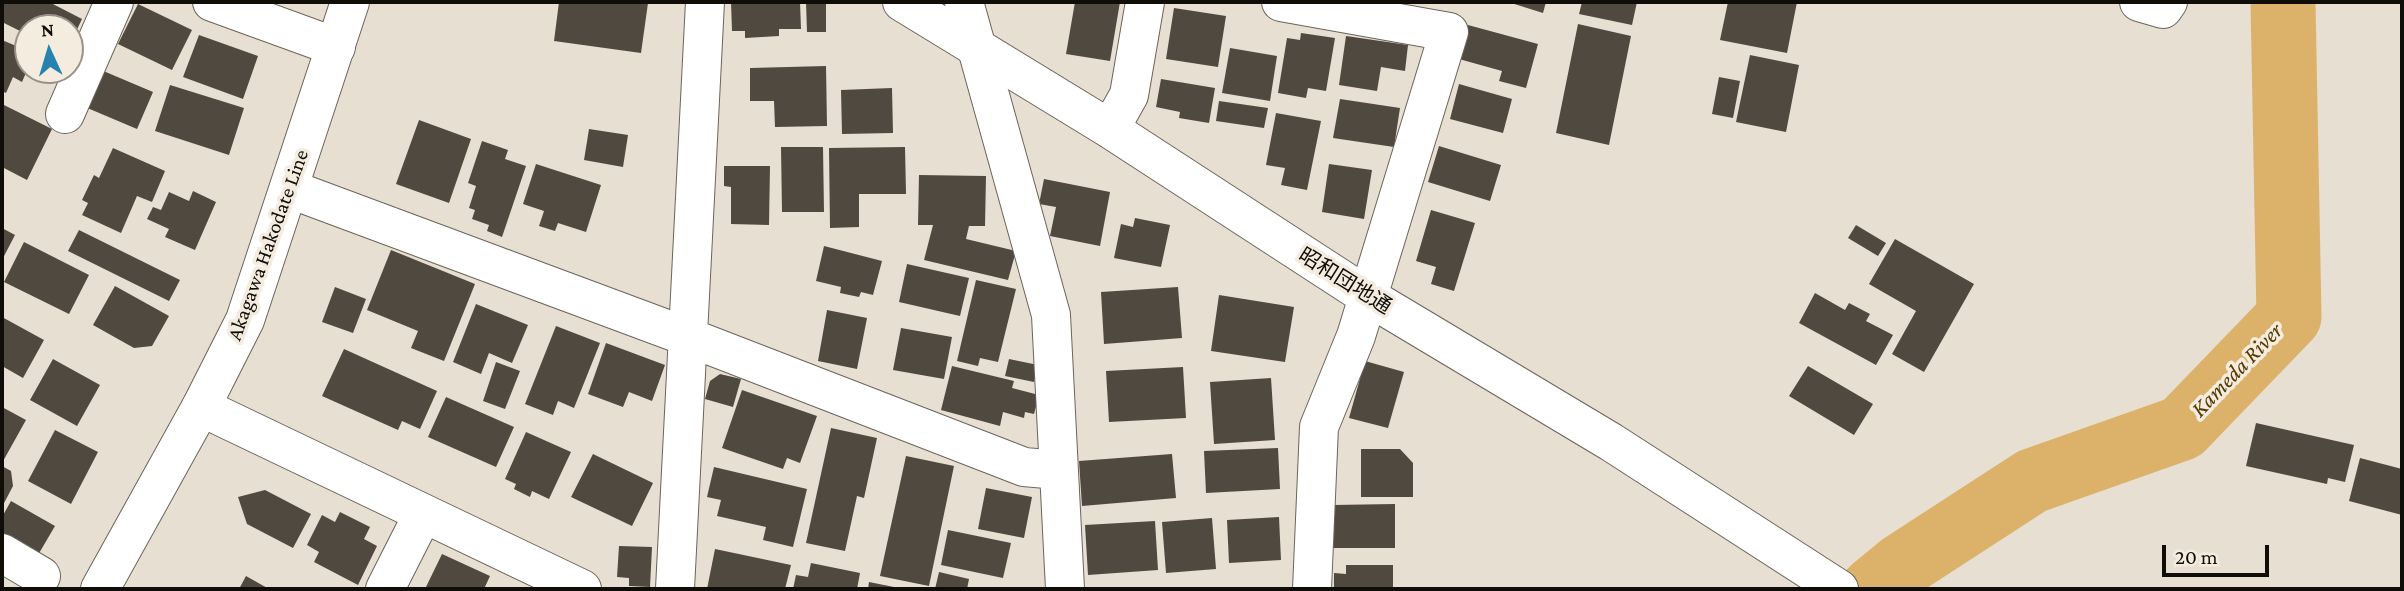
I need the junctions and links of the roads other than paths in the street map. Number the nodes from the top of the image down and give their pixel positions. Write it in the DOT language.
graph roads {
  1 [pos="114,2"];
  2 [pos="212,2"];
  3 [pos="350,2"];
  4 [pos="705,2"];
  5 [pos="902,2"];
  6 [pos="964,2"];
  7 [pos="1145,2"];
  8 [pos="1281,2"];
  9 [pos="2139,2"];
  10 [pos="2168,2"];
  11 [pos="336,47"];
  12 [pos="975,48"];
  13 [pos="65,114"];
  14 [pos="1110,129"];
  15 [pos="290,189"];
  16 [pos="1367,296"];
  17 [pos="688,337"];
  18 [pos="201,407"];
  19 [pos="1058,470"];
  20 [pos="423,514"];
  21 [pos="2,553"];
  22 [pos="41,576"];
  23 [pos="100,589"];
  24 [pos="385,589"];
  25 [pos="582,589"];
  26 [pos="675,589"];
  27 [pos="1065,589"];
  28 [pos="1312,589"];
  29 [pos="1839,589"];
  1 -- 13 [label="street"];
  2 -- 11 [label="street"];
  3 -- 11 [label="street, Akagawa Hakodate Line"];
  4 -- 17 [label="street"];
  5 -- 12 [label="street, 昭和団地通"];
  6 -- 12 [label="street"];
  7 -- 14 [label="street"];
  8 -- 16 [label="street"];
  9 -- 10 [label="street"];
  11 -- 15 [label="street, Akagawa Hakodate Line"];
  12 -- 14 [label="street, 昭和団地通"];
  12 -- 19 [label="street"];
  14 -- 16 [label="street, 昭和団地通"];
  15 -- 17 [label="street"];
  15 -- 18 [label="street, Akagawa Hakodate Line"];
  16 -- 28 [label="street"];
  16 -- 29 [label="street, 昭和団地通"];
  17 -- 19 [label="street"];
  17 -- 26 [label="street"];
  18 -- 20 [label="street"];
  18 -- 23 [label="street, Akagawa Hakodate Line"];
  19 -- 27 [label="street"];
  20 -- 24 [label="street"];
  20 -- 25 [label="street"];
  21 -- 22 [label="street"];
}
